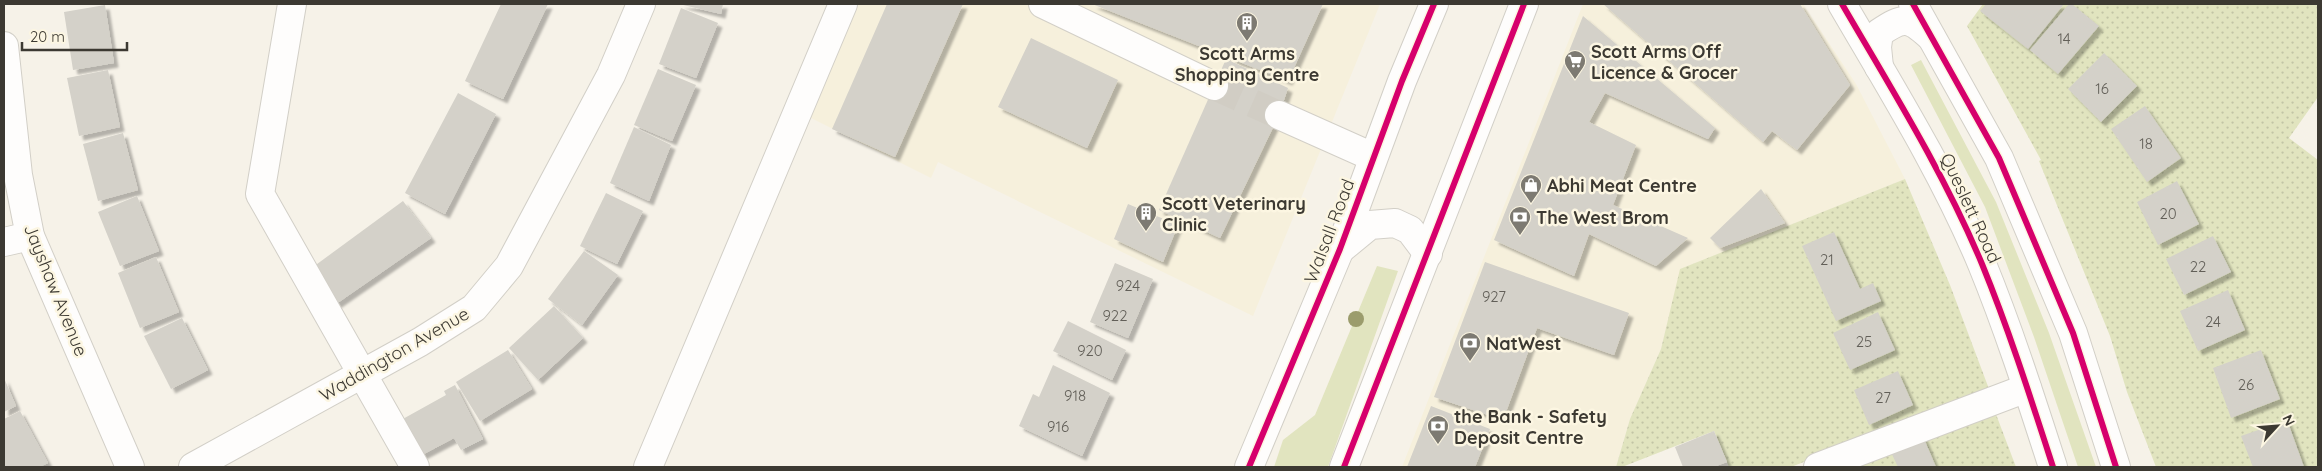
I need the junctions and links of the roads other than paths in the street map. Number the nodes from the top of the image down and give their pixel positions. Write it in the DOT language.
graph roads {
  1 [pos="292,4"];
  2 [pos="640,4"];
  3 [pos="843,4"];
  4 [pos="1043,4"];
  5 [pos="1434,4"];
  6 [pos="1453,4"];
  7 [pos="1524,4"];
  8 [pos="1842,4"];
  9 [pos="1913,4"];
  10 [pos="1932,38"];
  11 [pos="4,46"];
  12 [pos="1880,69"];
  13 [pos="1402,81"];
  14 [pos="1214,86"];
  15 [pos="1279,115"];
  16 [pos="1373,157"];
  17 [pos="30,236"];
  18 [pos="4,242"];
  19 [pos="1340,249"];
  20 [pos="1428,254"];
  21 [pos="362,374"];
  22 [pos="2027,388"];
  23 [pos="130,467"];
  24 [pos="193,467"];
  25 [pos="415,467"];
  26 [pos="648,467"];
  27 [pos="1249,467"];
  28 [pos="1344,467"];
  29 [pos="1818,467"];
  30 [pos="2053,467"];
  31 [pos="2116,467"];
  1 -- 21 [label="main road"];
  2 -- 21 [label="main road, Waddington Avenue"];
  3 -- 26 [label="main road"];
  4 -- 14 [label="main road"];
  5 -- 13 [label="main road, Walsall Road"];
  6 -- 13 [label="main road, Walsall Road"];
  7 -- 20 [label="main road"];
  8 -- 12 [label="main road, Queslett Road"];
  9 -- 10 [label="main road"];
  10 -- 12 [label="main road"];
  10 -- 31 [label="main road"];
  11 -- 17 [label="main road, Jayshaw Avenue"];
  12 -- 22 [label="main road, Queslett Road"];
  13 -- 16 [label="main road, Walsall Road"];
  15 -- 16 [label="main road"];
  16 -- 19 [label="main road, Walsall Road"];
  17 -- 18 [label="main road"];
  17 -- 23 [label="main road, Jayshaw Avenue"];
  19 -- 20 [label="main road"];
  19 -- 27 [label="main road, Walsall Road"];
  20 -- 28 [label="main road"];
  21 -- 24 [label="main road, Waddington Avenue"];
  21 -- 25 [label="main road"];
  22 -- 29 [label="main road"];
  22 -- 30 [label="main road, Queslett Road"];
}
